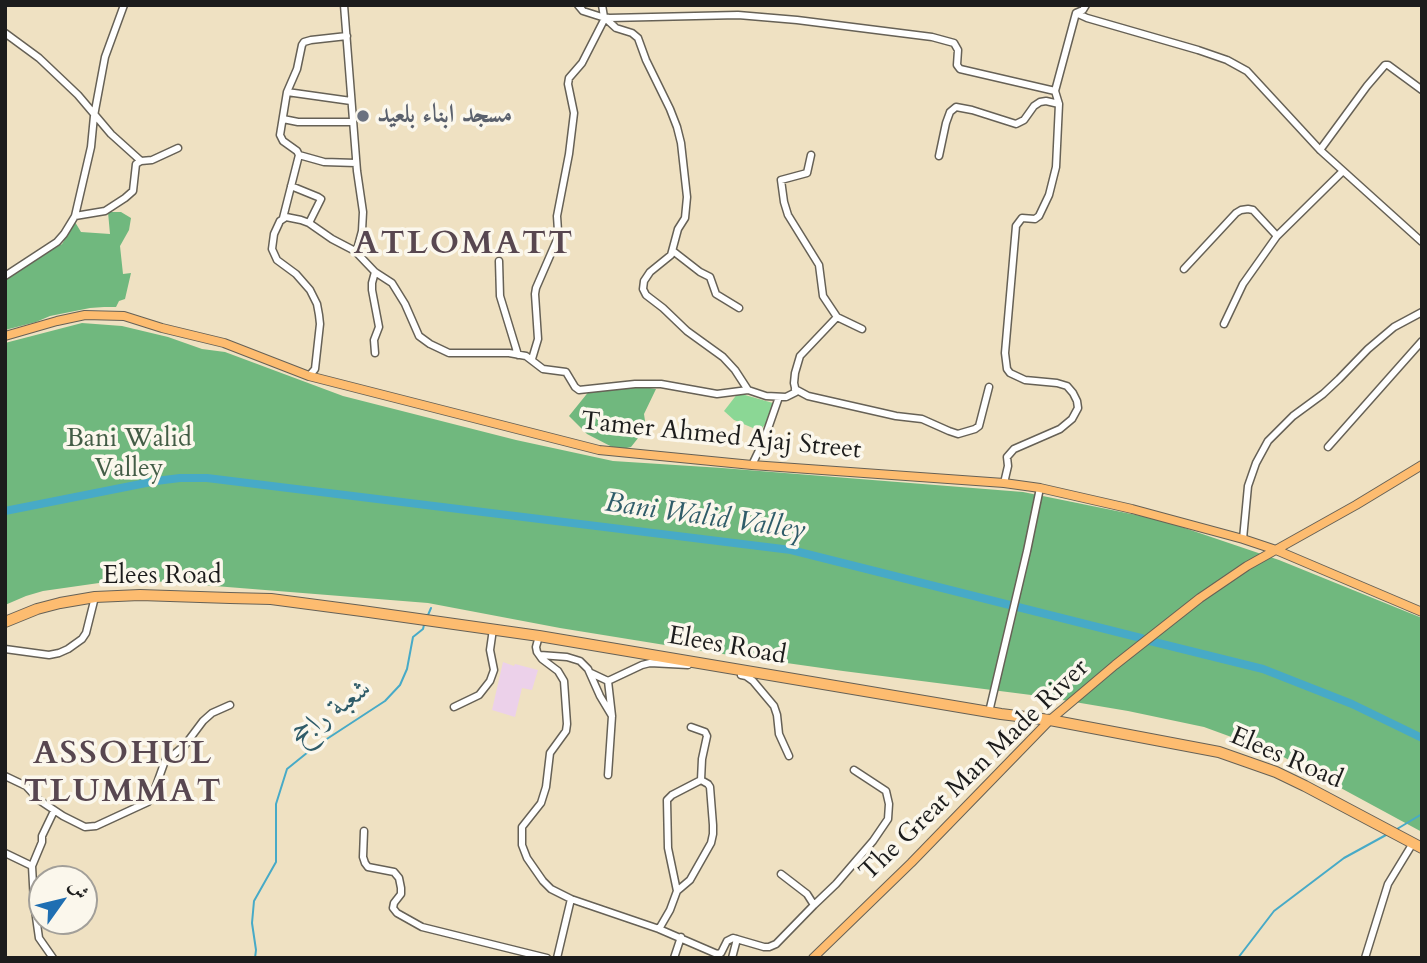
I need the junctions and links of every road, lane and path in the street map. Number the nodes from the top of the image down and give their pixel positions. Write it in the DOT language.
graph roads {
  1 [pos="124,5"];
  2 [pos="344,5"];
  3 [pos="578,5"];
  4 [pos="602,5"];
  5 [pos="682,5"];
  6 [pos="1086,5"];
  7 [pos="1076,13"];
  8 [pos="683,16"];
  9 [pos="604,18"];
  10 [pos="5,33"];
  11 [pos="346,36"];
  12 [pos="1422,90"];
  13 [pos="1055,91"];
  14 [pos="287,92"];
  15 [pos="351,101"];
  16 [pos="1059,104"];
  17 [pos="94,116"];
  18 [pos="283,119"];
  19 [pos="353,122"];
  20 [pos="178,148"];
  21 [pos="1321,150"];
  22 [pos="299,155"];
  23 [pos="811,155"];
  24 [pos="939,156"];
  25 [pos="141,161"];
  26 [pos="356,163"];
  27 [pos="1343,171"];
  28 [pos="291,186"];
  29 [pos="75,216"];
  30 [pos="283,218"];
  31 [pos="309,223"];
  32 [pos="1277,236"];
  33 [pos="1422,242"];
  34 [pos="355,251"];
  35 [pos="673,251"];
  36 [pos="499,261"];
  37 [pos="1184,269"];
  38 [pos="375,272"];
  39 [pos="5,276"];
  40 [pos="739,308"];
  41 [pos="1422,312"];
  42 [pos="837,317"];
  43 [pos="1224,324"];
  44 [pos="862,329"];
  45 [pos="5,336"];
  46 [pos="1422,341"];
  47 [pos="375,353"];
  48 [pos="518,355"];
  49 [pos="532,359"];
  50 [pos="309,376"];
  51 [pos="989,387"];
  52 [pos="795,389"];
  53 [pos="748,390"];
  54 [pos="779,397"];
  55 [pos="1328,447"];
  56 [pos="1422,465"];
  57 [pos="752,466"];
  58 [pos="1004,483"];
  59 [pos="1040,488"];
  60 [pos="1243,526"];
  61 [pos="1232,536"];
  62 [pos="1243,538"];
  63 [pos="1276,551"];
  64 [pos="95,597"];
  65 [pos="1422,612"];
  66 [pos="5,622"];
  67 [pos="492,629"];
  68 [pos="539,636"];
  69 [pos="5,649"];
  70 [pos="540,655"];
  71 [pos="704,665"];
  72 [pos="591,673"];
  73 [pos="608,681"];
  74 [pos="230,705"];
  75 [pos="454,708"];
  76 [pos="989,712"];
  77 [pos="612,716"];
  78 [pos="1050,720"];
  79 [pos="691,727"];
  80 [pos="789,756"];
  81 [pos="854,770"];
  82 [pos="608,775"];
  83 [pos="5,776"];
  84 [pos="701,780"];
  85 [pos="54,811"];
  86 [pos="364,831"];
  87 [pos="1417,845"];
  88 [pos="5,853"];
  89 [pos="30,865"];
  90 [pos="32,865"];
  91 [pos="780,874"];
  92 [pos="677,891"];
  93 [pos="571,899"];
  94 [pos="814,905"];
  95 [pos="659,929"];
  96 [pos="39,935"];
  97 [pos="681,937"];
  98 [pos="737,939"];
  99 [pos="52,958"];
  100 [pos="547,958"];
  101 [pos="557,958"];
  102 [pos="674,958"];
  103 [pos="732,958"];
  104 [pos="813,958"];
  105 [pos="1365,958"];
  1 -- 17 [label="street"];
  2 -- 11 [label="street"];
  3 -- 9 [label="street"];
  4 -- 9 [label="street"];
  5 -- 8 [label="street"];
  6 -- 7 [label="street"];
  7 -- 13 [label="street"];
  7 -- 21 [label="street"];
  8 -- 9 [label="street"];
  8 -- 13 [label="street"];
  9 -- 35 [label="street"];
  9 -- 49 [label="street"];
  10 -- 17 [label="street"];
  11 -- 14 [label="street"];
  11 -- 15 [label="street"];
  12 -- 21 [label="street"];
  13 -- 16 [label="street"];
  14 -- 15 [label="street"];
  14 -- 18 [label="street"];
  15 -- 19 [label="street"];
  16 -- 24 [label="street"];
  16 -- 58 [label="street"];
  17 -- 25 [label="street"];
  17 -- 29 [label="street"];
  18 -- 19 [label="street"];
  18 -- 22 [label="street"];
  19 -- 26 [label="street"];
  20 -- 25 [label="street"];
  21 -- 27 [label="street"];
  22 -- 26 [label="street"];
  22 -- 28 [label="street"];
  23 -- 42 [label="street"];
  25 -- 29 [label="street"];
  26 -- 34 [label="street"];
  27 -- 32 [label="street"];
  27 -- 33 [label="street"];
  28 -- 30 [label="street"];
  28 -- 31 [label="street"];
  29 -- 39 [label="street"];
  30 -- 31 [label="street"];
  30 -- 50 [label="street"];
  31 -- 34 [label="street"];
  32 -- 37 [label="street"];
  32 -- 43 [label="street"];
  34 -- 38 [label="street"];
  35 -- 40 [label="street"];
  35 -- 53 [label="street"];
  36 -- 48 [label="street"];
  38 -- 47 [label="street"];
  38 -- 48 [label="street"];
  41 -- 60 [label="street"];
  42 -- 44 [label="street"];
  42 -- 52 [label="street"];
  45 -- 50 [label="main road, Tamer Ahmed Ajaj Street"];
  46 -- 55 [label="street"];
  48 -- 49 [label="street"];
  49 -- 53 [label="street"];
  50 -- 57 [label="main road, Tamer Ahmed Ajaj Street"];
  51 -- 52 [label="street"];
  52 -- 54 [label="street"];
  53 -- 54 [label="street"];
  54 -- 57 [label="street"];
  56 -- 63 [label="main road, The Great Man Made River"];
  57 -- 58 [label="main road, Tamer Ahmed Ajaj Street"];
  58 -- 59 [label="main road, Tamer Ahmed Ajaj Street"];
  59 -- 61 [label="main road, Tamer Ahmed Ajaj Street"];
  59 -- 76 [label="street"];
  60 -- 61 [label="street"];
  60 -- 62 [label="street"];
  61 -- 62 [label="main road, Tamer Ahmed Ajaj Street"];
  62 -- 63 [label="main road, Tamer Ahmed Ajaj Street"];
  63 -- 65 [label="main road, Tamer Ahmed Ajaj Street"];
  63 -- 78 [label="main road, The Great Man Made River"];
  64 -- 66 [label="highway, Elees Road"];
  64 -- 67 [label="highway, Elees Road"];
  64 -- 69 [label="street"];
  67 -- 68 [label="highway, Elees Road"];
  67 -- 75 [label="street"];
  68 -- 70 [label="street"];
  68 -- 71 [label="highway, Elees Road"];
  70 -- 72 [label="street"];
  70 -- 93 [label="street"];
  71 -- 73 [label="street"];
  71 -- 76 [label="highway, Elees Road"];
  71 -- 80 [label="street"];
  72 -- 73 [label="street"];
  72 -- 77 [label="street"];
  73 -- 77 [label="street"];
  74 -- 85 [label="street"];
  76 -- 78 [label="highway, Elees Road"];
  77 -- 82 [label="street"];
  78 -- 87 [label="highway, Elees Road"];
  78 -- 104 [label="main road, The Great Man Made River"];
  79 -- 84 [label="street"];
  81 -- 94 [label="street"];
  83 -- 85 [label="street"];
  84 -- 92 [label="street"];
  84 -- 92 [label="street"];
  85 -- 90 [label="street"];
  86 -- 100 [label="street"];
  87 -- 105 [label="street"];
  88 -- 89 [label="street"];
  91 -- 94 [label="street"];
  92 -- 95 [label="street"];
  93 -- 95 [label="street"];
  93 -- 101 [label="street"];
  94 -- 98 [label="street"];
  95 -- 97 [label="street"];
  96 -- 99 [label="street"];
  97 -- 98 [label="street"];
  97 -- 102 [label="street"];
  98 -- 103 [label="street"];
}
